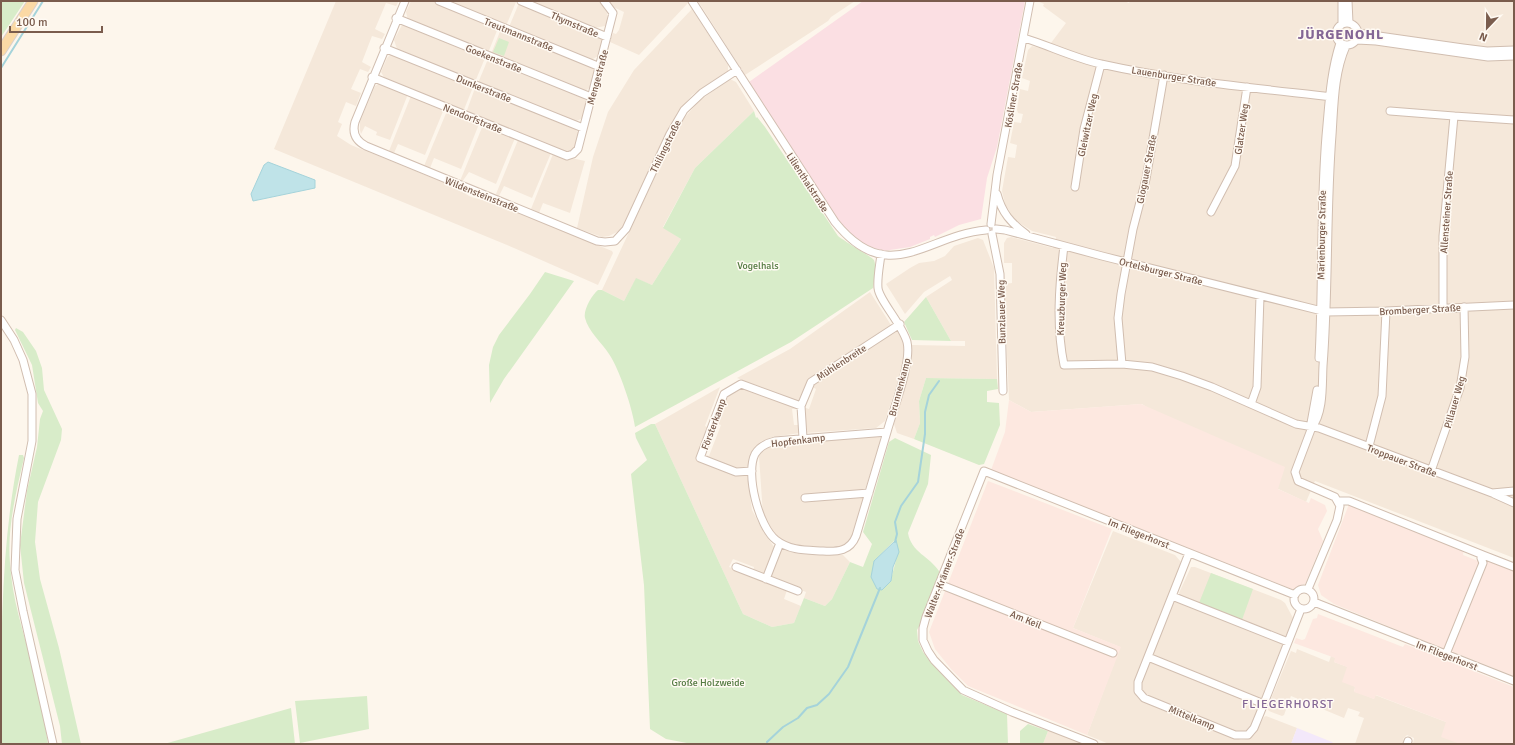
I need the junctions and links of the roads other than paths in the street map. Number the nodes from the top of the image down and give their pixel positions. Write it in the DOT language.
graph roads {
  1 [pos="33,1"];
  2 [pos="405,1"];
  3 [pos="439,1"];
  4 [pos="521,1"];
  5 [pos="604,1"];
  6 [pos="692,1"];
  7 [pos="1030,1"];
  8 [pos="1342,1"];
  9 [pos="1348,1"];
  10 [pos="396,18"];
  11 [pos="1345,24"];
  12 [pos="1358,33"];
  13 [pos="607,37"];
  14 [pos="1024,38"];
  15 [pos="1357,40"];
  16 [pos="1343,45"];
  17 [pos="384,48"];
  18 [pos="1514,50"];
  19 [pos="1,51"];
  20 [pos="1514,56"];
  21 [pos="1101,64"];
  22 [pos="600,67"];
  23 [pos="736,70"];
  24 [pos="1164,75"];
  25 [pos="372,77"];
  26 [pos="1247,87"];
  27 [pos="591,97"];
  28 [pos="1332,97"];
  29 [pos="1390,111"];
  30 [pos="1454,116"];
  31 [pos="1514,120"];
  32 [pos="584,128"];
  33 [pos="573,154"];
  34 [pos="1075,187"];
  35 [pos="995,189"];
  36 [pos="1211,212"];
  37 [pos="991,229"];
  38 [pos="1030,236"];
  39 [pos="616,241"];
  40 [pos="1064,246"];
  41 [pos="881,254"];
  42 [pos="1128,263"];
  43 [pos="1260,296"];
  44 [pos="1514,305"];
  45 [pos="1443,307"];
  46 [pos="1464,307"];
  47 [pos="1324,311"];
  48 [pos="1386,311"];
  49 [pos="1,320"];
  50 [pos="900,324"];
  51 [pos="1122,364"];
  52 [pos="1003,391"];
  53 [pos="1251,404"];
  54 [pos="801,406"];
  55 [pos="1312,427"];
  56 [pos="887,432"];
  57 [pos="803,438"];
  58 [pos="1369,446"];
  59 [pos="984,471"];
  60 [pos="1431,471"];
  61 [pos="752,472"];
  62 [pos="1514,491"];
  63 [pos="869,493"];
  64 [pos="1492,493"];
  65 [pos="805,498"];
  66 [pos="1338,501"];
  67 [pos="1514,502"];
  68 [pos="780,543"];
  69 [pos="1190,553"];
  70 [pos="1483,555"];
  71 [pos="736,567"];
  72 [pos="1514,567"];
  73 [pos="766,579"];
  74 [pos="939,584"];
  75 [pos="1308,589"];
  76 [pos="798,591"];
  77 [pos="1295,595"];
  78 [pos="1172,596"];
  79 [pos="1314,602"];
  80 [pos="1301,609"];
  81 [pos="1288,642"];
  82 [pos="1113,653"];
  83 [pos="1446,654"];
  84 [pos="1148,657"];
  85 [pos="1514,681"];
  86 [pos="1264,704"];
  87 [pos="53,744"];
  88 [pos="1094,744"];
  1 -- 19 [label="main road"];
  2 -- 10 [label="street"];
  3 -- 22 [label="street, Treutmannstraße"];
  4 -- 13 [label="street, Thymstraße"];
  5 -- 13 [label="street, Mengestraße"];
  6 -- 23 [label="street, Lilienthalstraße"];
  7 -- 14 [label="street, Kösliner Straße"];
  8 -- 11 [label="street, Marienburger Straße"];
  9 -- 11 [label="street, Marienburger Straße"];
  10 -- 17 [label="street"];
  10 -- 27 [label="street, Goekenstraße"];
  11 -- 12 [label="street"];
  11 -- 16 [label="street, Marienburger Straße"];
  12 -- 15 [label="street"];
  12 -- 18 [label="street"];
  13 -- 22 [label="street, Mengestraße"];
  14 -- 21 [label="street, Lauenburger Straße"];
  14 -- 35 [label="street, Kösliner Straße"];
  15 -- 16 [label="street"];
  15 -- 20 [label="street"];
  16 -- 28 [label="street, Marienburger Straße"];
  17 -- 25 [label="street"];
  17 -- 32 [label="street, Dunkerstraße"];
  21 -- 24 [label="street, Lauenburger Straße"];
  21 -- 34 [label="street, Gleiwitzer Weg"];
  22 -- 27 [label="street, Mengestraße"];
  23 -- 39 [label="street, Thilingstraße"];
  23 -- 41 [label="street, Lilienthalstraße"];
  24 -- 26 [label="street, Lauenburger Straße"];
  24 -- 42 [label="street, Glogauer Straße"];
  25 -- 33 [label="street, Nendorfstraße"];
  25 -- 39 [label="street, Wildensteinstraße"];
  26 -- 28 [label="street, Lauenburger Straße"];
  26 -- 36 [label="street, Glatzer Weg"];
  27 -- 32 [label="street, Mengestraße"];
  28 -- 47 [label="street, Marienburger Straße"];
  29 -- 30 [label="street"];
  30 -- 31 [label="street"];
  30 -- 45 [label="street, Allensteiner Straße"];
  32 -- 33 [label="street, Mengestraße"];
  35 -- 37 [label="street, Kösliner Straße"];
  35 -- 38 [label="street"];
  37 -- 38 [label="street, Ortelsburger Straße"];
  37 -- 41 [label="street, Lilienthalstraße"];
  37 -- 52 [label="street, Bunzlauer Weg"];
  38 -- 40 [label="street, Ortelsburger Straße"];
  40 -- 42 [label="street, Ortelsburger Straße"];
  40 -- 51 [label="street, Kreuzburger Weg"];
  41 -- 50 [label="street, Brunnenkamp"];
  42 -- 43 [label="street, Ortelsburger Straße"];
  42 -- 51 [label="street, Glogauer Straße"];
  43 -- 47 [label="street, Ortelsburger Straße"];
  43 -- 53 [label="street"];
  44 -- 46 [label="street, Bromberger Straße"];
  45 -- 46 [label="street, Bromberger Straße"];
  45 -- 48 [label="street, Bromberger Straße"];
  46 -- 60 [label="street, Pillauer Weg"];
  47 -- 48 [label="street, Bromberger Straße"];
  47 -- 55 [label="street, Marienburger Straße"];
  48 -- 58 [label="street"];
  49 -- 87 [label="street"];
  50 -- 54 [label="street, Mühlenbreite"];
  50 -- 56 [label="street, Brunnenkamp"];
  51 -- 53 [label="street, Troppauer Straße"];
  53 -- 55 [label="street, Troppauer Straße"];
  54 -- 57 [label="street, Mühlenbreite"];
  54 -- 61 [label="street, Försterkamp"];
  55 -- 58 [label="street, Troppauer Straße"];
  55 -- 66 [label="street, Marienburger Straße"];
  56 -- 57 [label="street, Hopfenkamp"];
  56 -- 63 [label="street, Hopfenkamp"];
  57 -- 61 [label="street, Hopfenkamp"];
  58 -- 60 [label="street, Troppauer Straße"];
  59 -- 69 [label="street, Im Fliegerhorst"];
  59 -- 74 [label="street, Walter-Krämer-Straße"];
  60 -- 64 [label="street, Troppauer Straße"];
  61 -- 68 [label="street, Hopfenkamp"];
  62 -- 64 [label="street, Troppauer Straße"];
  63 -- 65 [label="street"];
  63 -- 68 [label="street, Hopfenkamp"];
  64 -- 67 [label="street, Troppauer Straße"];
  66 -- 70 [label="street"];
  66 -- 75 [label="street"];
  68 -- 73 [label="street"];
  69 -- 77 [label="street, Im Fliegerhorst"];
  69 -- 78 [label="street, Mittelkamp"];
  70 -- 72 [label="street"];
  70 -- 83 [label="street"];
  71 -- 73 [label="street"];
  73 -- 76 [label="street"];
  74 -- 82 [label="street, Am Keil"];
  74 -- 88 [label="street, Walter-Krämer-Straße"];
  75 -- 77 [label="street"];
  75 -- 79 [label="street"];
  77 -- 80 [label="street"];
  78 -- 81 [label="street"];
  78 -- 84 [label="street, Mittelkamp"];
  79 -- 80 [label="street"];
  79 -- 83 [label="street, Im Fliegerhorst"];
  80 -- 81 [label="street, Mittelkamp"];
  81 -- 86 [label="street, Mittelkamp"];
  83 -- 85 [label="street, Im Fliegerhorst"];
  84 -- 86 [label="street"];
  84 -- 86 [label="street, Mittelkamp"];
}
